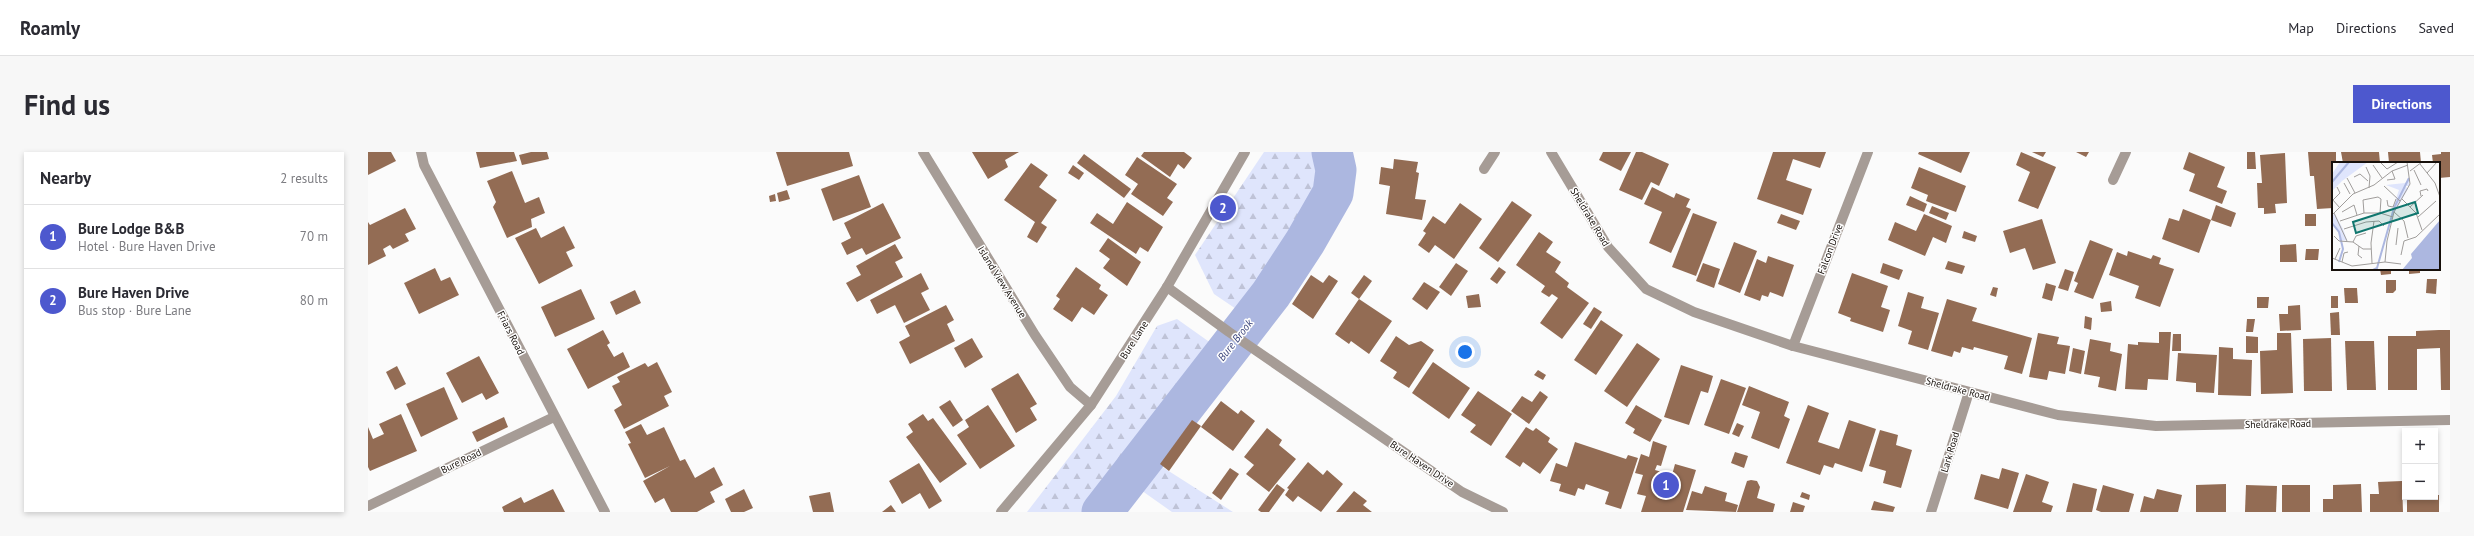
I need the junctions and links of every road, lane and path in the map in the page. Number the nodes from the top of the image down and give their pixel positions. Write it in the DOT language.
graph roads {
  1 [pos="421,152"];
  2 [pos="922,152"];
  3 [pos="1245,152"];
  4 [pos="1495,152"];
  5 [pos="1551,152"];
  6 [pos="1868,152"];
  7 [pos="2126,152"];
  8 [pos="1484,169"];
  9 [pos="2113,180"];
  10 [pos="1167,287"];
  11 [pos="1793,346"];
  12 [pos="1968,392"];
  13 [pos="1091,406"];
  14 [pos="554,417"];
  15 [pos="2450,420"];
  16 [pos="368,506"];
  17 [pos="605,512"];
  18 [pos="1001,512"];
  19 [pos="1503,512"];
  20 [pos="1931,512"];
  1 -- 14 [label="street, Friars Road"];
  2 -- 13 [label="street, Island View Avenue"];
  3 -- 10 [label="street, Bure Lane"];
  4 -- 8 [label="street"];
  5 -- 11 [label="street, Sheldrake Road"];
  6 -- 11 [label="street, Falcon Drive"];
  7 -- 9 [label="street"];
  10 -- 13 [label="street, Bure Lane"];
  10 -- 19 [label="street, Bure Haven Drive"];
  11 -- 12 [label="street, Sheldrake Road"];
  12 -- 15 [label="street, Sheldrake Road"];
  12 -- 20 [label="street, Lark Road"];
  13 -- 18 [label="street, Bure Lane"];
  14 -- 16 [label="street, Bure Road"];
  14 -- 17 [label="street, Friars Road"];
}
